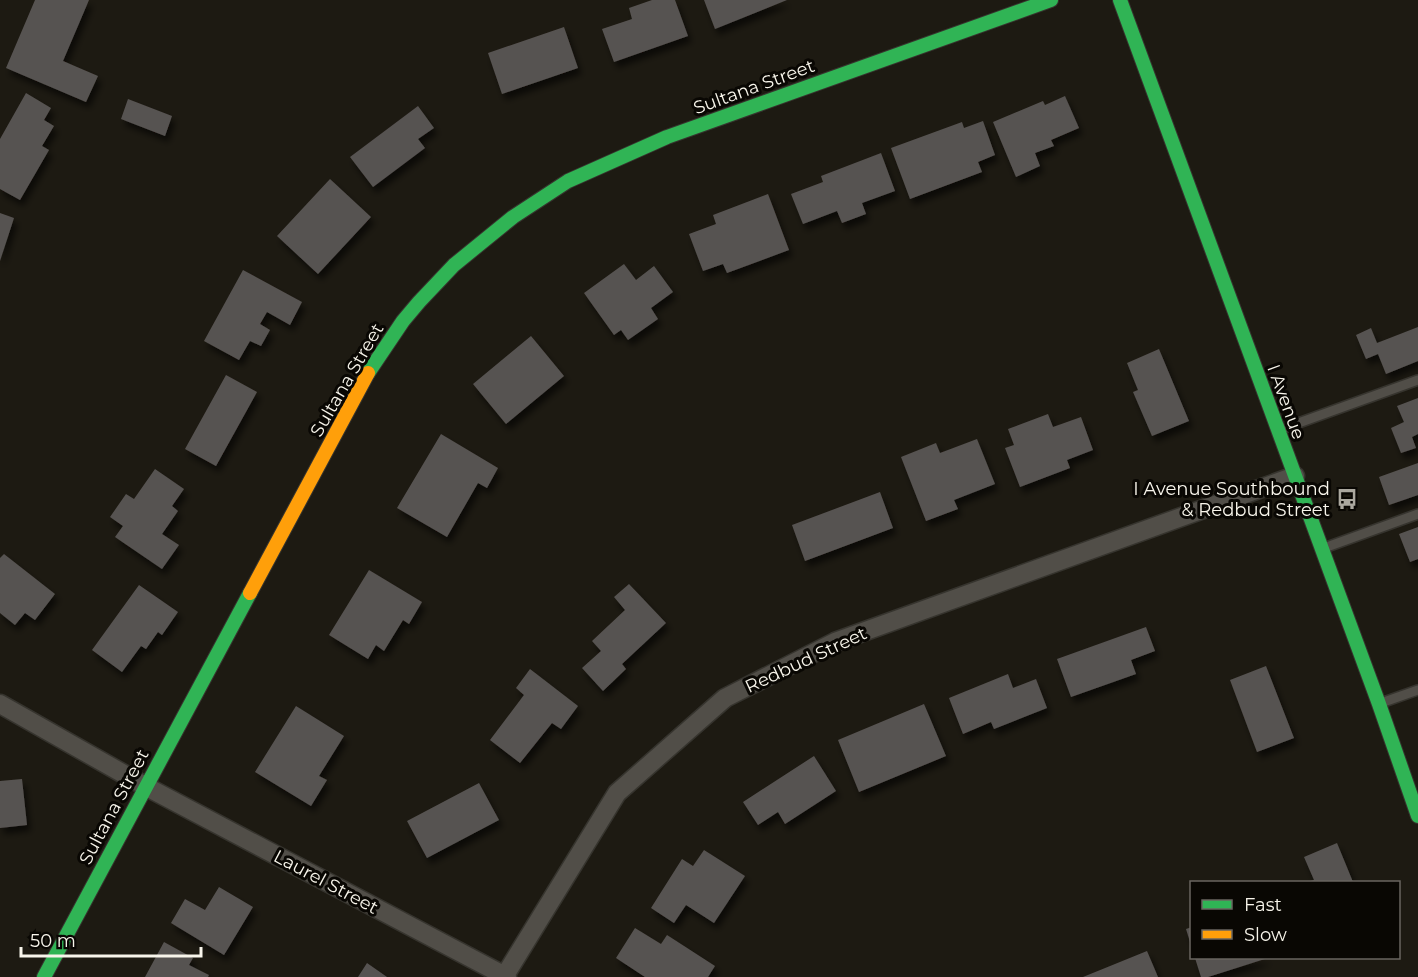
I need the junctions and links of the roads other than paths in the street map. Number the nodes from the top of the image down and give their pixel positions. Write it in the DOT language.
graph roads {
  1 [pos="1051,0"];
  2 [pos="1120,0"];
  3 [pos="1418,380"];
  4 [pos="1278,430"];
  5 [pos="1295,476"];
  6 [pos="1418,514"];
  7 [pos="1321,548"];
  8 [pos="1418,690"];
  9 [pos="0,704"];
  10 [pos="1379,704"];
  11 [pos="146,786"];
  12 [pos="1418,816"];
  13 [pos="45,977"];
  14 [pos="505,977"];
  1 -- 11 [label="street, Sultana Street"];
  2 -- 4 [label="street, I Avenue"];
  3 -- 4 [label="lane"];
  4 -- 5 [label="street, I Avenue"];
  5 -- 7 [label="street, I Avenue"];
  5 -- 14 [label="street, Redbud Street"];
  6 -- 7 [label="lane"];
  7 -- 10 [label="street, I Avenue"];
  8 -- 10 [label="lane"];
  9 -- 11 [label="street, Laurel Street"];
  10 -- 12 [label="street, I Avenue"];
  11 -- 13 [label="street, Sultana Street"];
  11 -- 14 [label="street, Laurel Street"];
}
